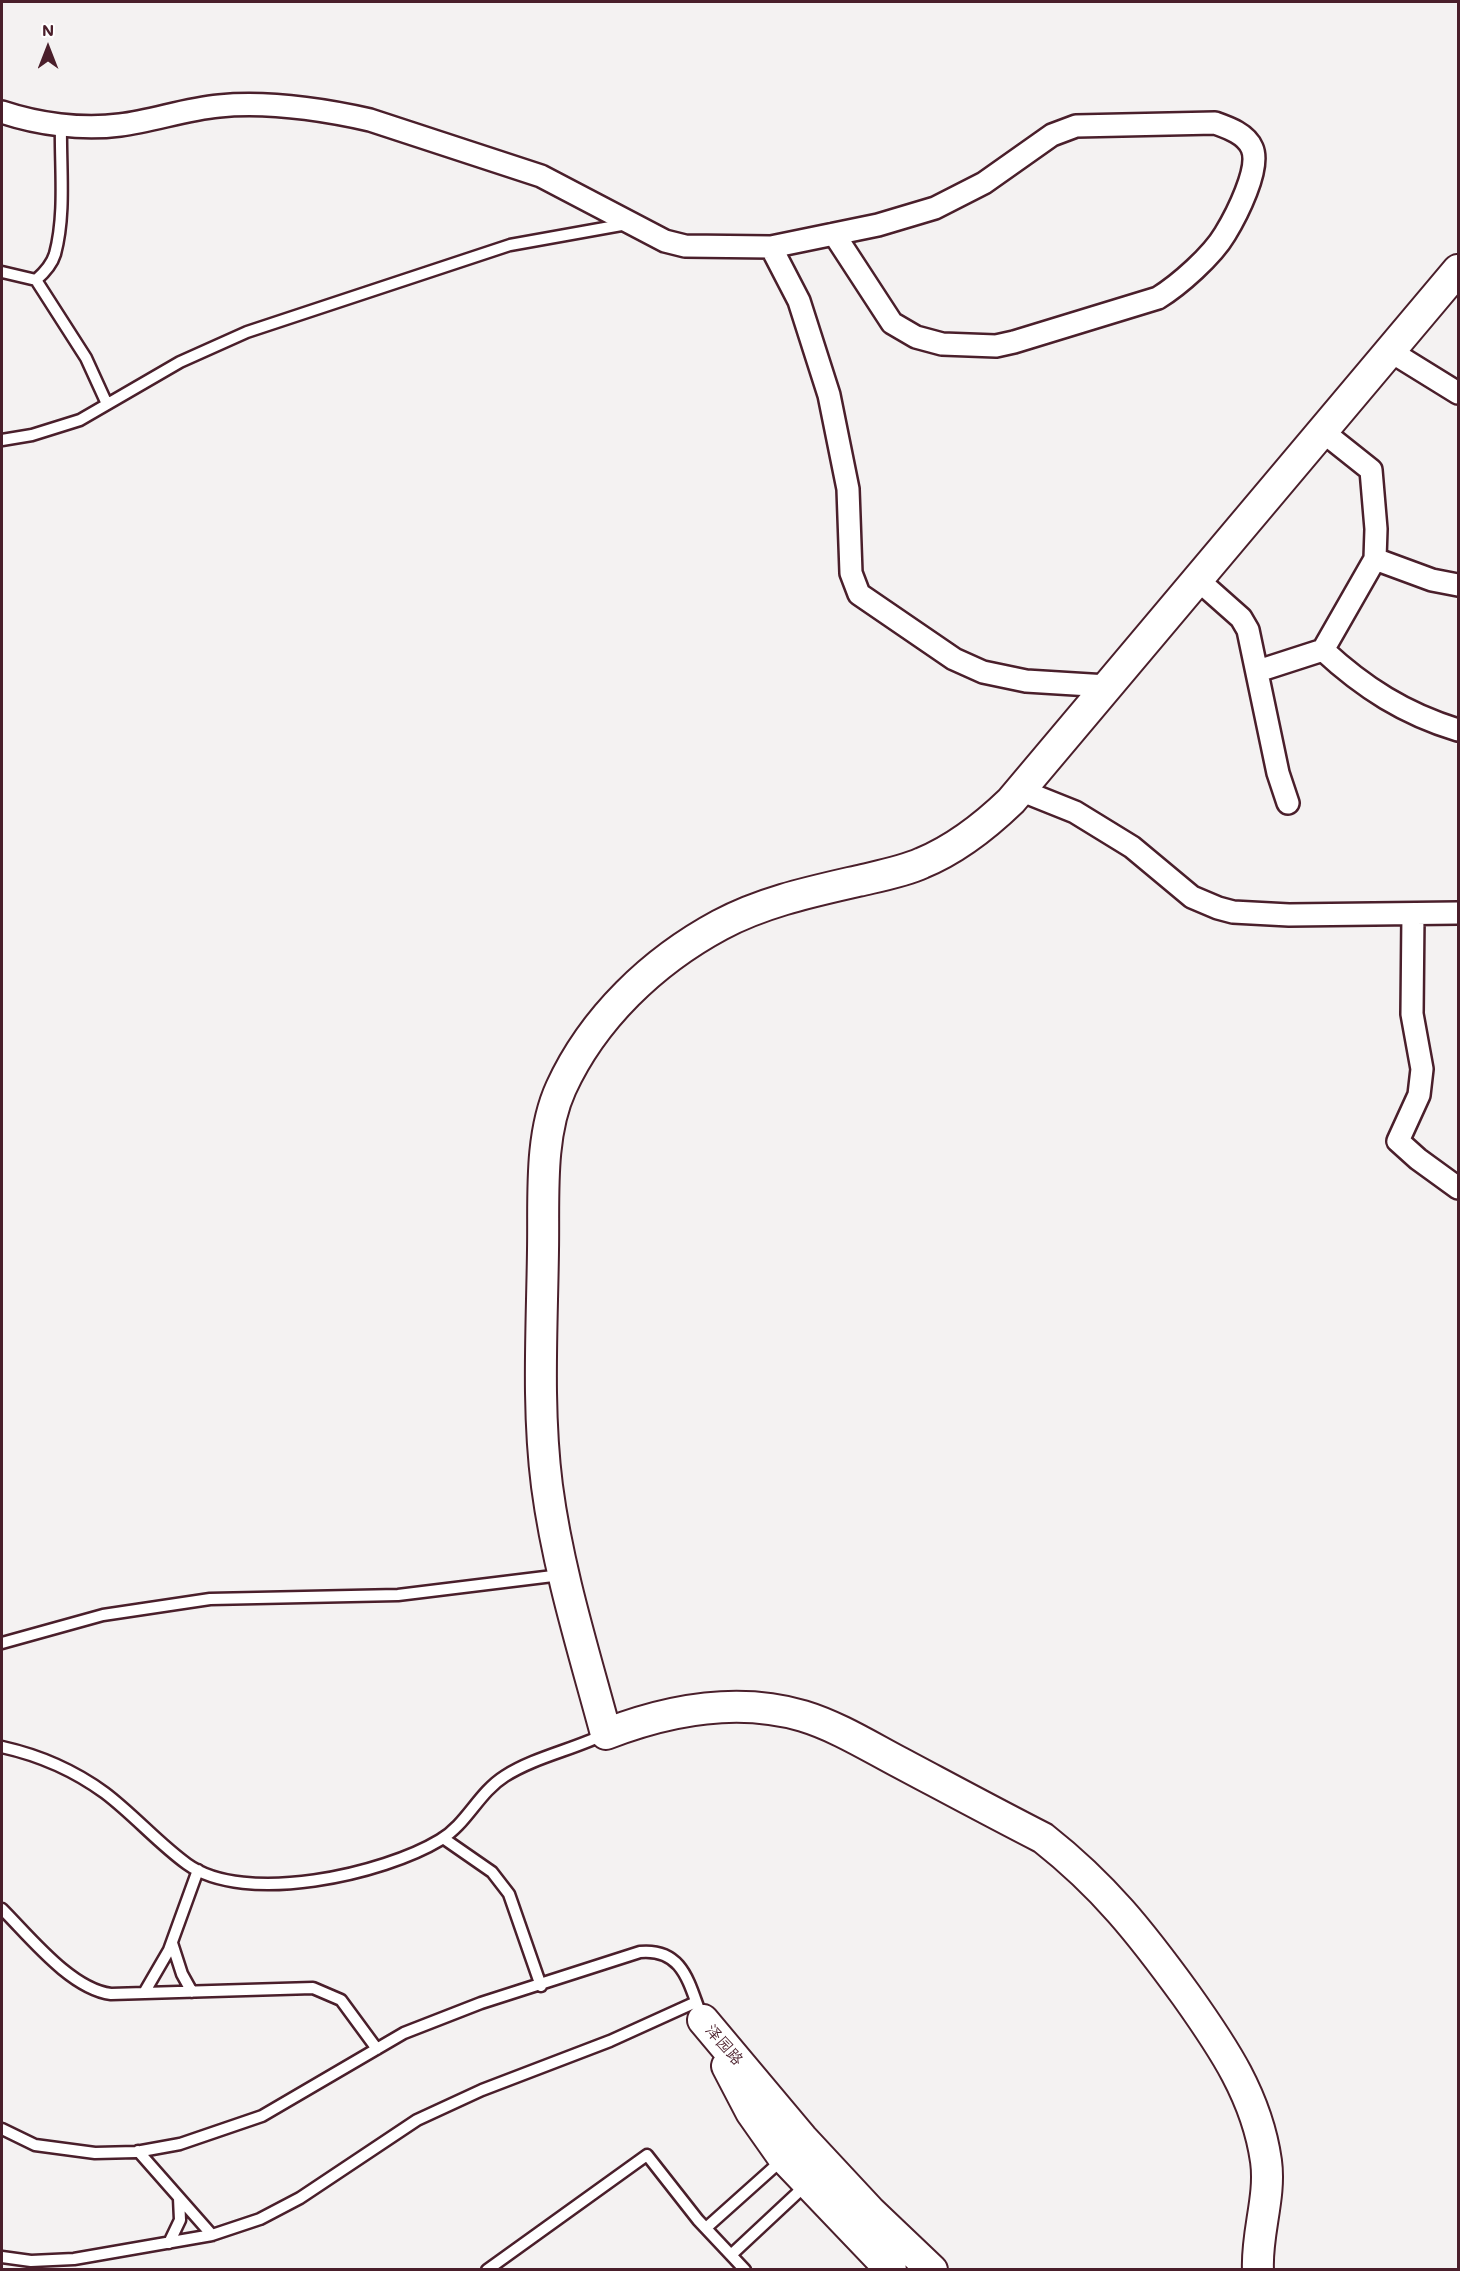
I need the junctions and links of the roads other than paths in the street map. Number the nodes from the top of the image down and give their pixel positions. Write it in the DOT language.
graph roads {
  1 [pos="2,112"];
  2 [pos="60,124"];
  3 [pos="631,224"];
  4 [pos="834,234"];
  5 [pos="771,248"];
  6 [pos="1458,270"];
  7 [pos="2,272"];
  8 [pos="36,280"];
  9 [pos="1390,351"];
  10 [pos="1458,393"];
  11 [pos="107,404"];
  12 [pos="1322,431"];
  13 [pos="2,440"];
  14 [pos="1375,559"];
  15 [pos="1197,579"];
  16 [pos="1458,585"];
  17 [pos="1323,650"];
  18 [pos="1258,671"];
  19 [pos="1107,686"];
  20 [pos="1458,730"];
  21 [pos="1020,790"];
  22 [pos="1288,803"];
  23 [pos="1458,913"];
  24 [pos="1413,914"];
  25 [pos="1458,1188"];
  26 [pos="565,1575"];
  27 [pos="2,1643"];
  28 [pos="606,1734"];
  29 [pos="2,1747"];
  30 [pos="444,1838"];
  31 [pos="198,1870"];
  32 [pos="2,1909"];
  33 [pos="172,1943"];
  34 [pos="541,1986"];
  35 [pos="192,1992"];
  36 [pos="144,1993"];
  37 [pos="700,2011"];
  38 [pos="377,2049"];
  39 [pos="2,2129"];
  40 [pos="138,2151"];
  41 [pos="784,2158"];
  42 [pos="807,2184"];
  43 [pos="179,2198"];
  44 [pos="706,2228"];
  45 [pos="212,2235"];
  46 [pos="169,2242"];
  47 [pos="731,2254"];
  48 [pos="2,2257"];
  49 [pos="487,2270"];
  50 [pos="745,2270"];
  51 [pos="891,2270"];
  52 [pos="932,2270"];
  53 [pos="1258,2270"];
  1 -- 2 [label="street"];
  2 -- 3 [label="street"];
  2 -- 8 [label="lane"];
  3 -- 5 [label="street"];
  3 -- 11 [label="lane"];
  4 -- 4 [label="street"];
  4 -- 5 [label="street"];
  5 -- 19 [label="street"];
  6 -- 9 [label="street"];
  7 -- 8 [label="lane"];
  8 -- 11 [label="lane"];
  9 -- 10 [label="street"];
  9 -- 12 [label="street"];
  11 -- 13 [label="lane"];
  12 -- 14 [label="street"];
  12 -- 15 [label="street"];
  14 -- 16 [label="street"];
  14 -- 17 [label="street"];
  15 -- 18 [label="street"];
  15 -- 19 [label="street"];
  17 -- 18 [label="street"];
  17 -- 20 [label="street"];
  18 -- 22 [label="street"];
  19 -- 21 [label="street"];
  21 -- 24 [label="street"];
  21 -- 26 [label="street"];
  23 -- 24 [label="street"];
  24 -- 25 [label="street"];
  26 -- 27 [label="lane"];
  26 -- 28 [label="street"];
  28 -- 30 [label="lane"];
  28 -- 53 [label="street"];
  29 -- 31 [label="lane"];
  30 -- 31 [label="lane"];
  30 -- 34 [label="lane"];
  31 -- 33 [label="lane"];
  32 -- 36 [label="lane"];
  33 -- 35 [label="lane"];
  33 -- 36 [label="lane"];
  34 -- 37 [label="lane"];
  34 -- 38 [label="lane"];
  35 -- 36 [label="lane"];
  35 -- 38 [label="lane"];
  37 -- 41 [label="street, 泽园路"];
  37 -- 45 [label="lane"];
  37 -- 52 [label="street, 泽园路"];
  38 -- 40 [label="lane"];
  39 -- 40 [label="lane"];
  40 -- 43 [label="lane"];
  41 -- 42 [label="street, 泽园路"];
  41 -- 44 [label="lane"];
  42 -- 47 [label="lane"];
  42 -- 51 [label="street, 泽园路"];
  43 -- 45 [label="lane"];
  43 -- 46 [label="lane"];
  44 -- 47 [label="lane"];
  44 -- 49 [label="lane"];
  45 -- 46 [label="lane"];
  46 -- 48 [label="lane"];
  47 -- 50 [label="lane"];
}
